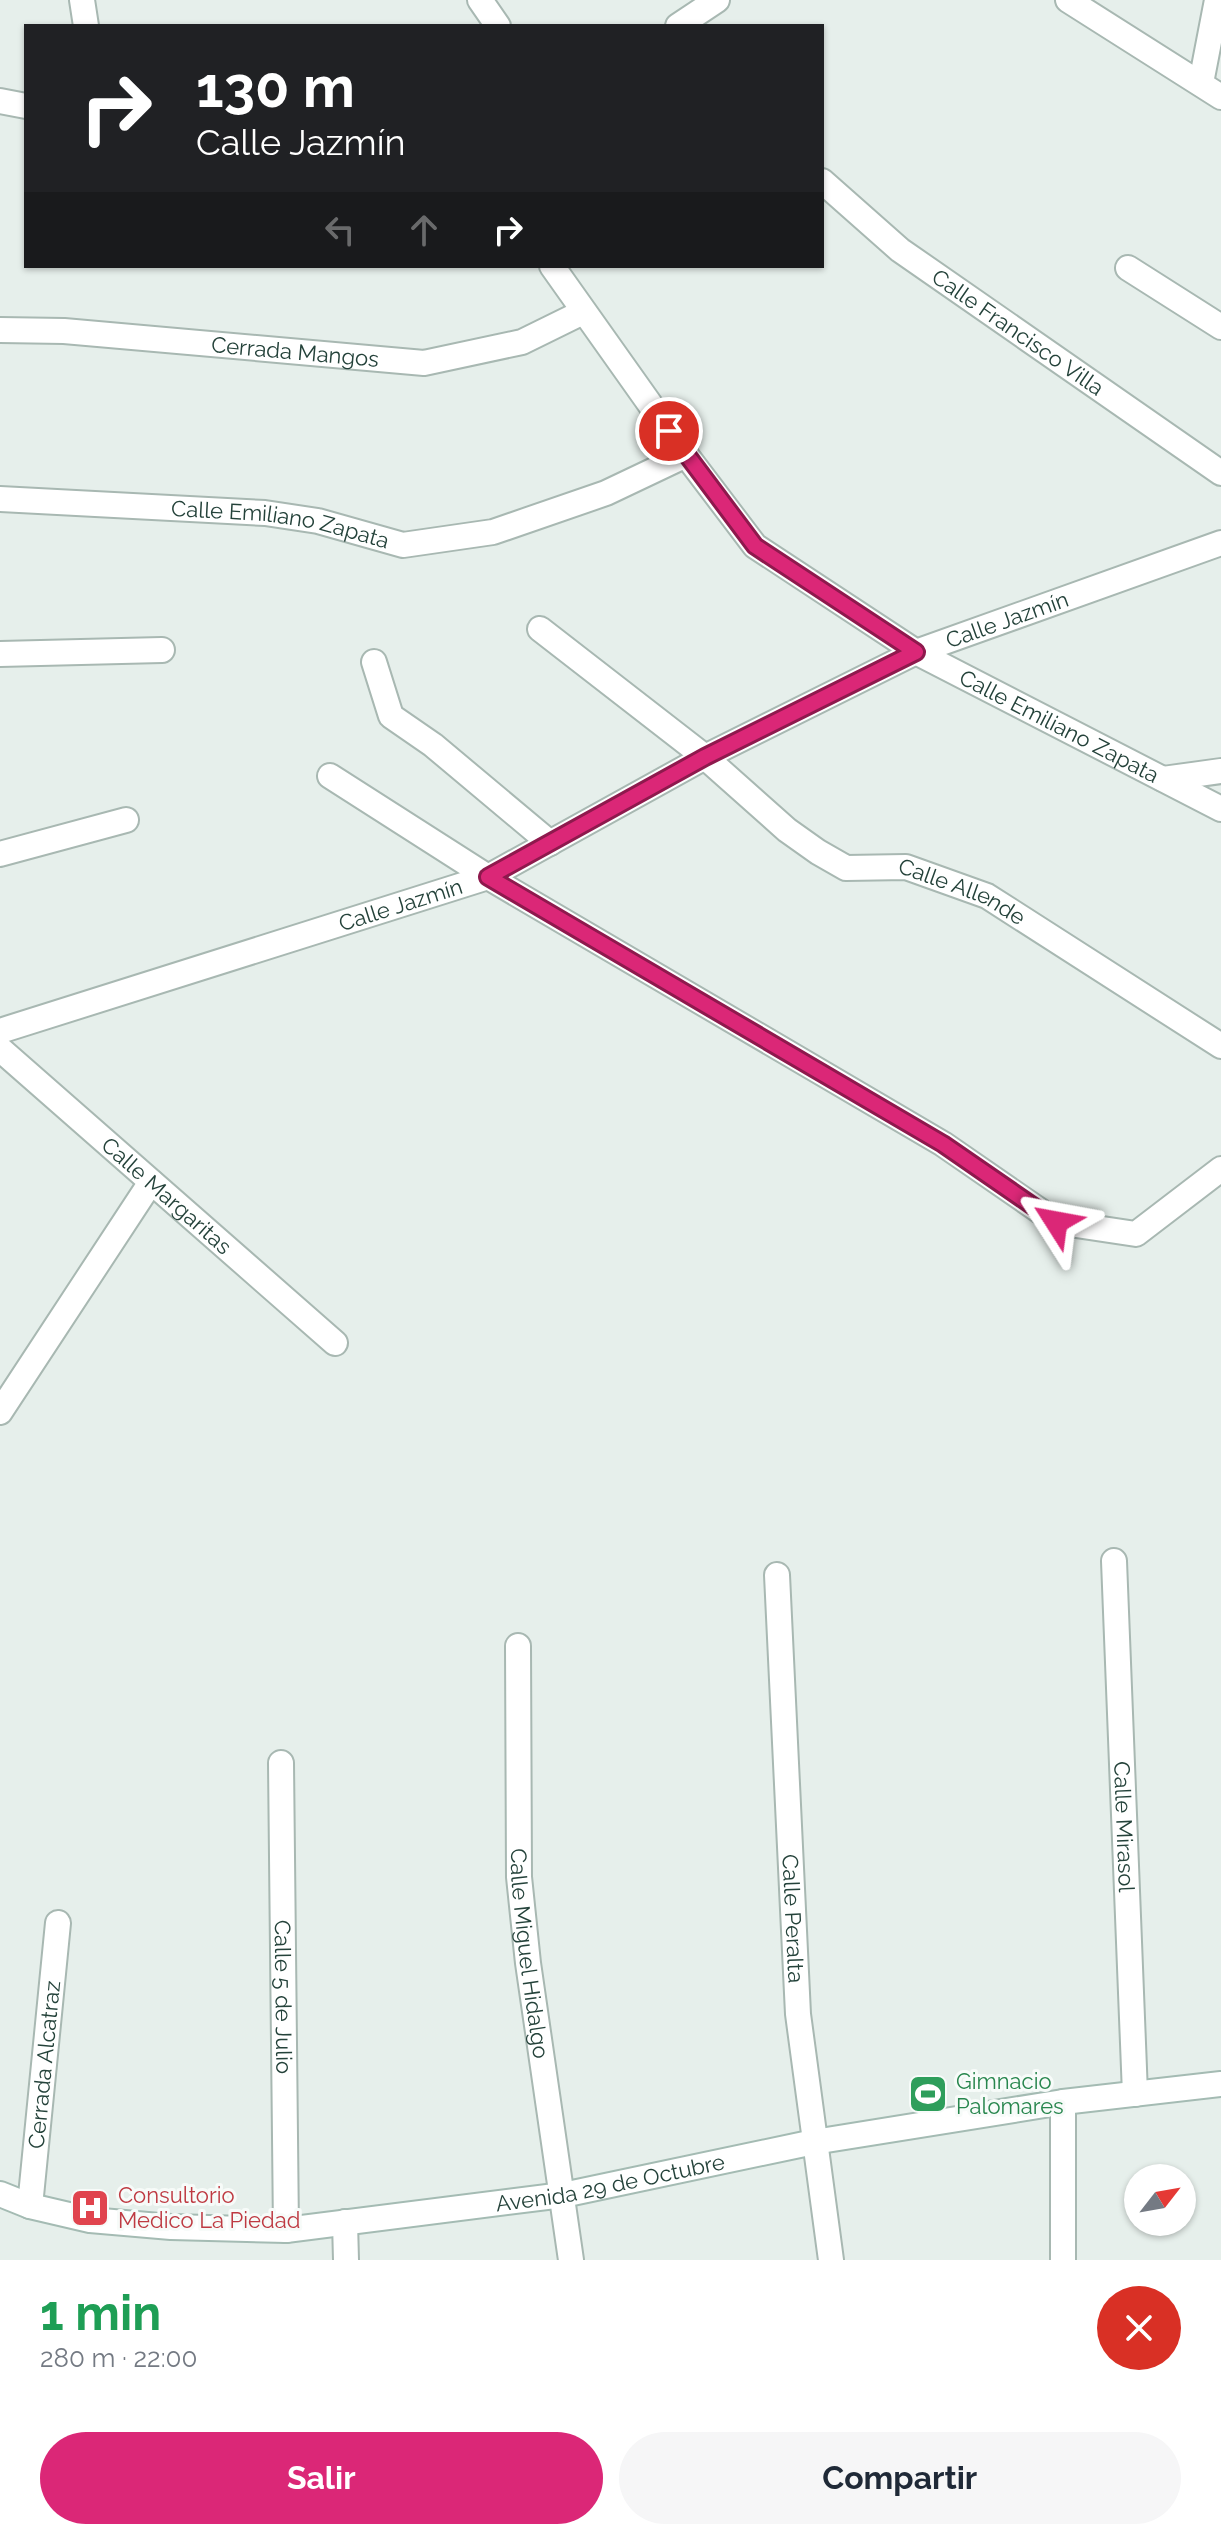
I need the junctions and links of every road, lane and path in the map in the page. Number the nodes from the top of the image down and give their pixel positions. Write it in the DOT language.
graph roads {
  1 [pos="82,0"];
  2 [pos="480,0"];
  3 [pos="717,0"];
  4 [pos="1068,0"];
  5 [pos="1217,0"];
  6 [pos="86,24"];
  7 [pos="497,24"];
  8 [pos="681,24"];
  9 [pos="1201,83"];
  10 [pos="1221,97"];
  11 [pos="0,101"];
  12 [pos="24,106"];
  13 [pos="824,183"];
  14 [pos="553,268"];
  15 [pos="1128,268"];
  16 [pos="583,312"];
  17 [pos="1221,327"];
  18 [pos="0,330"];
  19 [pos="686,455"];
  20 [pos="1221,473"];
  21 [pos="0,499"];
  22 [pos="1221,543"];
  23 [pos="540,629"];
  24 [pos="162,650"];
  25 [pos="916,652"];
  26 [pos="0,654"];
  27 [pos="374,662"];
  28 [pos="705,757"];
  29 [pos="1221,771"];
  30 [pos="330,776"];
  31 [pos="1163,779"];
  32 [pos="1221,809"];
  33 [pos="126,820"];
  34 [pos="550,843"];
  35 [pos="0,854"];
  36 [pos="488,877"];
  37 [pos="0,1031"];
  38 [pos="1221,1046"];
  39 [pos="0,1049"];
  40 [pos="1221,1169"];
  41 [pos="151,1182"];
  42 [pos="335,1343"];
  43 [pos="0,1412"];
  44 [pos="1114,1561"];
  45 [pos="777,1575"];
  46 [pos="518,1646"];
  47 [pos="281,1763"];
  48 [pos="58,1923"];
  49 [pos="1221,2084"];
  50 [pos="1135,2094"];
  51 [pos="1063,2102"];
  52 [pos="814,2142"];
  53 [pos="0,2194"];
  54 [pos="563,2195"];
  55 [pos="30,2206"];
  56 [pos="345,2222"];
  57 [pos="286,2230"];
  58 [pos="346,2260"];
  59 [pos="571,2260"];
  60 [pos="831,2260"];
  61 [pos="1063,2260"];
  1 -- 6 [label="street"];
  2 -- 7 [label="street"];
  3 -- 8 [label="street"];
  4 -- 9 [label="street"];
  5 -- 9 [label="street"];
  9 -- 10 [label="street"];
  11 -- 12 [label="street"];
  13 -- 20 [label="street, Calle Francisco Villa"];
  14 -- 16 [label="street, Calle Emiliano Zapata"];
  15 -- 17 [label="street"];
  16 -- 18 [label="street, Cerrada Mangos"];
  16 -- 19 [label="street, Calle Emiliano Zapata"];
  19 -- 21 [label="street, Calle Emiliano Zapata"];
  19 -- 25 [label="street, Calle Emiliano Zapata"];
  22 -- 25 [label="street, Calle Jazmín"];
  23 -- 28 [label="street, Calle Allende"];
  24 -- 26 [label="street"];
  25 -- 28 [label="street, Calle Jazmín"];
  25 -- 31 [label="street, Calle Emiliano Zapata"];
  27 -- 34 [label="street"];
  28 -- 34 [label="street, Calle Jazmín"];
  28 -- 38 [label="street, Calle Allende"];
  29 -- 31 [label="street"];
  30 -- 36 [label="street"];
  31 -- 32 [label="street, Calle Emiliano Zapata"];
  33 -- 35 [label="street"];
  34 -- 36 [label="street, Calle Jazmín"];
  36 -- 37 [label="street, Calle Jazmín"];
  36 -- 40 [label="street"];
  39 -- 41 [label="street, Calle Margaritas"];
  41 -- 42 [label="street, Calle Margaritas"];
  41 -- 43 [label="street"];
  44 -- 50 [label="street, Calle Mirasol"];
  45 -- 52 [label="street, Calle Peralta"];
  46 -- 54 [label="street, Calle Miguel Hidalgo"];
  47 -- 57 [label="street, Calle 5 de Julio"];
  48 -- 55 [label="street, Cerrada Alcatraz"];
  49 -- 50 [label="street, Avenida 29 de Octubre"];
  50 -- 51 [label="street, Avenida 29 de Octubre"];
  51 -- 52 [label="street, Avenida 29 de Octubre"];
  51 -- 61 [label="street"];
  52 -- 54 [label="street, Avenida 29 de Octubre"];
  52 -- 60 [label="street, Calle Peralta"];
  53 -- 55 [label="street, Avenida 29 de Octubre"];
  54 -- 56 [label="street, Avenida 29 de Octubre"];
  54 -- 59 [label="street, Calle Miguel Hidalgo"];
  55 -- 57 [label="street, Avenida 29 de Octubre"];
  56 -- 57 [label="street, Avenida 29 de Octubre"];
  56 -- 58 [label="street"];
}
